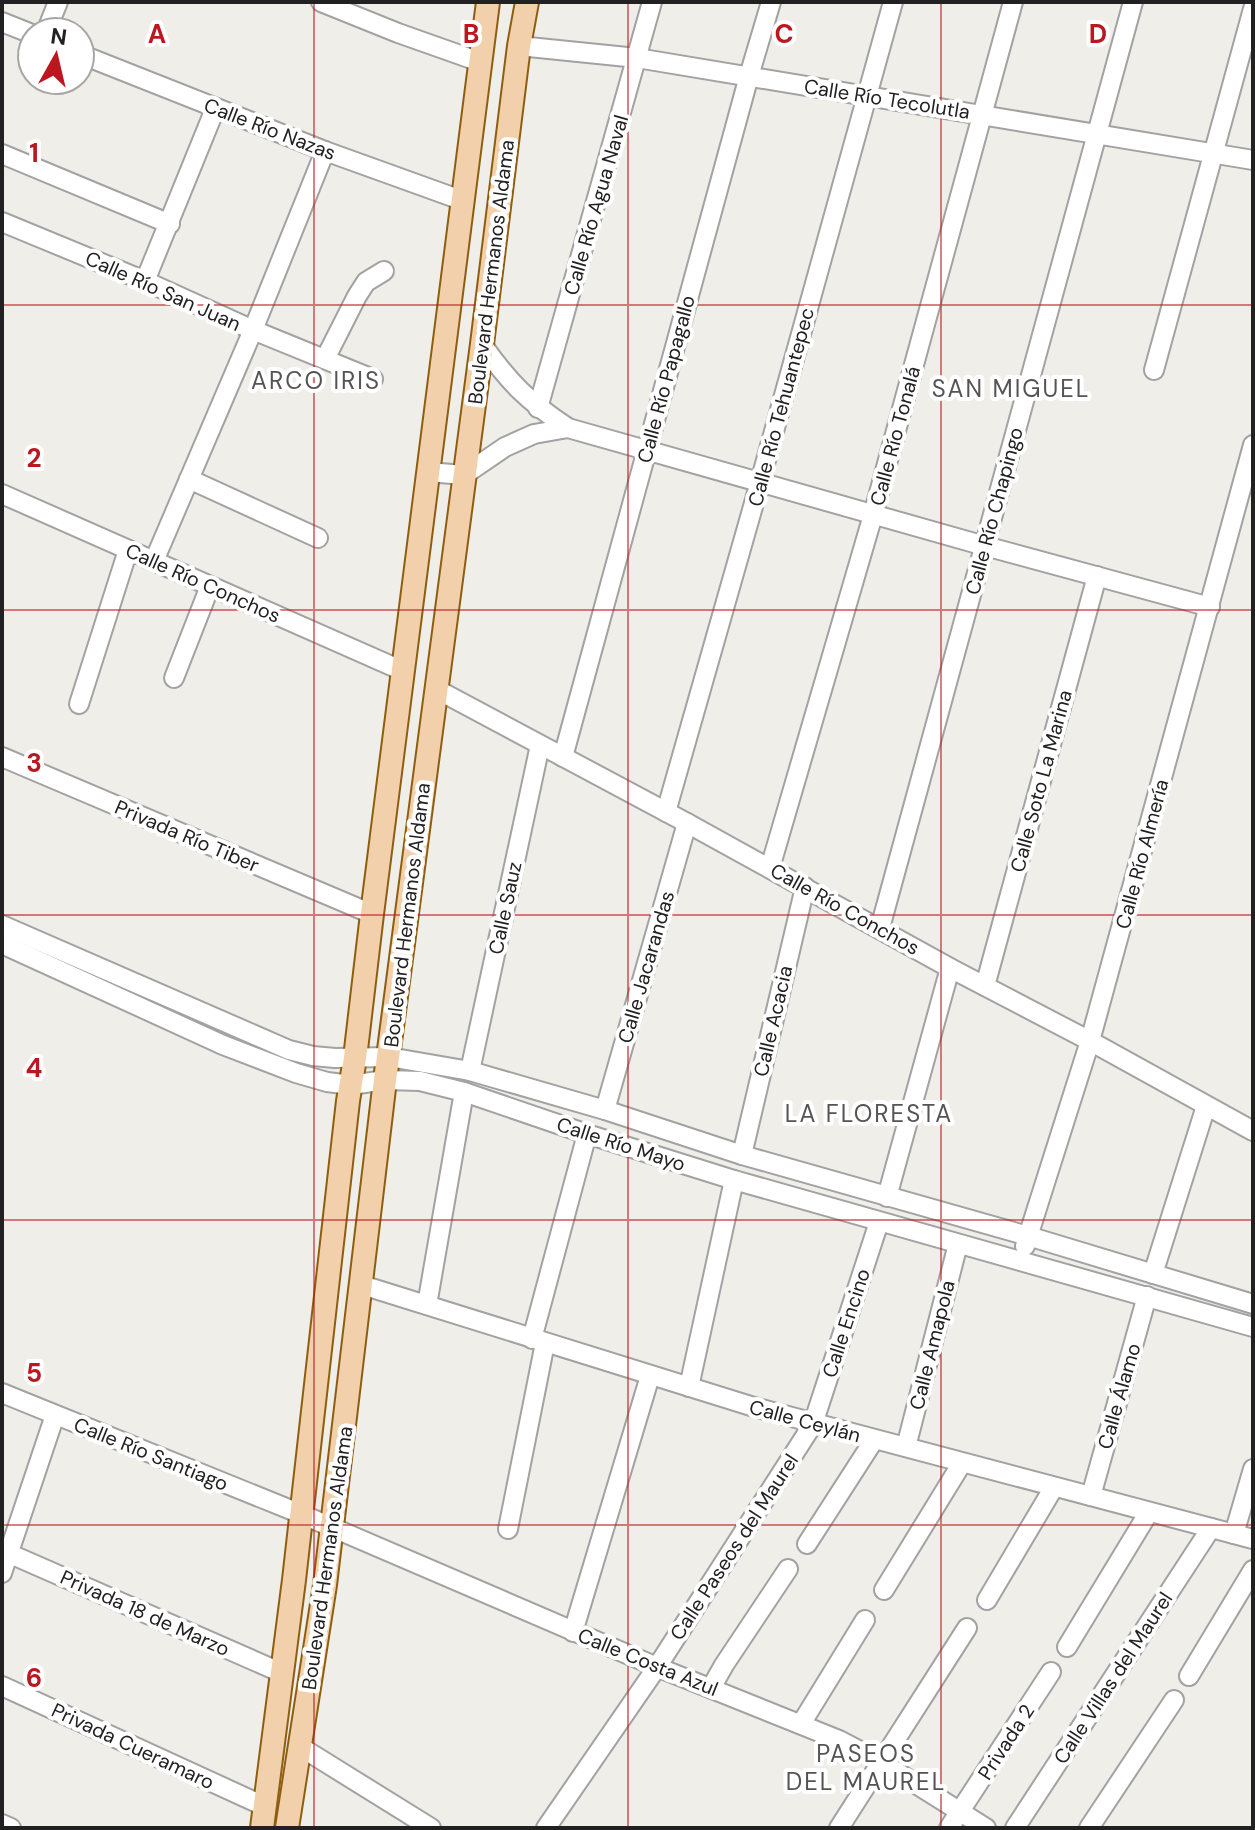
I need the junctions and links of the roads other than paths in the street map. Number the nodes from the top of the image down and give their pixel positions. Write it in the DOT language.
graph roads {
  1 [pos="321,2"];
  2 [pos="488,2"];
  3 [pos="527,2"];
  4 [pos="652,2"];
  5 [pos="771,2"];
  6 [pos="893,2"];
  7 [pos="1013,2"];
  8 [pos="1133,2"];
  9 [pos="1253,9"];
  10 [pos="519,46"];
  11 [pos="637,58"];
  12 [pos="96,61"];
  13 [pos="480,62"];
  14 [pos="749,76"];
  15 [pos="866,96"];
  16 [pos="215,109"];
  17 [pos="983,114"];
  18 [pos="1096,134"];
  19 [pos="325,151"];
  20 [pos="2,154"];
  21 [pos="1213,155"];
  22 [pos="1253,160"];
  23 [pos="461,200"];
  24 [pos="2,222"];
  25 [pos="170,224"];
  26 [pos="384,271"];
  27 [pos="145,281"];
  28 [pos="253,330"];
  29 [pos="482,344"];
  30 [pos="325,359"];
  31 [pos="1154,370"];
  32 [pos="373,379"];
  33 [pos="538,408"];
  34 [pos="568,428"];
  35 [pos="1253,445"];
  36 [pos="647,452"];
  37 [pos="428,472"];
  38 [pos="464,475"];
  39 [pos="189,479"];
  40 [pos="760,482"];
  41 [pos="2,494"];
  42 [pos="873,515"];
  43 [pos="318,538"];
  44 [pos="985,546"];
  45 [pos="128,550"];
  46 [pos="154,561"];
  47 [pos="1097,576"];
  48 [pos="210,586"];
  49 [pos="1210,607"];
  50 [pos="403,671"];
  51 [pos="174,678"];
  52 [pos="436,689"];
  53 [pos="79,704"];
  54 [pos="540,745"];
  55 [pos="2,757"];
  56 [pos="563,757"];
  57 [pos="666,812"];
  58 [pos="687,823"];
  59 [pos="770,868"];
  60 [pos="805,887"];
  61 [pos="372,914"];
  62 [pos="2,925"];
  63 [pos="880,928"];
  64 [pos="2,944"];
  65 [pos="950,968"];
  66 [pos="985,986"];
  67 [pos="232,1026"];
  68 [pos="1090,1041"];
  69 [pos="223,1045"];
  70 [pos="389,1057"];
  71 [pos="355,1058"];
  72 [pos="470,1071"];
  73 [pos="385,1080"];
  74 [pos="351,1085"];
  75 [pos="464,1092"];
  76 [pos="1206,1106"];
  77 [pos="605,1110"];
  78 [pos="1253,1131"];
  79 [pos="587,1134"];
  80 [pos="742,1155"];
  81 [pos="734,1180"];
  82 [pos="887,1197"];
  83 [pos="879,1222"];
  84 [pos="1028,1236"];
  85 [pos="958,1244"];
  86 [pos="1020,1260"];
  87 [pos="1153,1274"];
  88 [pos="362,1285"];
  89 [pos="1147,1296"];
  90 [pos="1253,1304"];
  91 [pos="427,1305"];
  92 [pos="1253,1327"];
  93 [pos="538,1341"];
  94 [pos="650,1376"];
  95 [pos="689,1387"];
  96 [pos="2,1393"];
  97 [pos="55,1415"];
  98 [pos="813,1424"];
  99 [pos="874,1440"];
  100 [pos="906,1447"];
  101 [pos="962,1463"];
  102 [pos="1253,1469"];
  103 [pos="1054,1487"];
  104 [pos="1091,1496"];
  105 [pos="1149,1512"];
  106 [pos="301,1514"];
  107 [pos="1211,1528"];
  108 [pos="332,1529"];
  109 [pos="508,1529"];
  110 [pos="1234,1534"];
  111 [pos="1253,1539"];
  112 [pos="807,1544"];
  113 [pos="8,1553"];
  114 [pos="788,1569"];
  115 [pos="1253,1570"];
  116 [pos="2,1573"];
  117 [pos="884,1590"];
  118 [pos="987,1600"];
  119 [pos="865,1620"];
  120 [pos="967,1628"];
  121 [pos="573,1632"];
  122 [pos="1067,1647"];
  123 [pos="657,1667"];
  124 [pos="1051,1672"];
  125 [pos="282,1673"];
  126 [pos="1189,1676"];
  127 [pos="2,1686"];
  128 [pos="711,1688"];
  129 [pos="1174,1700"];
  130 [pos="801,1724"];
  131 [pos="299,1746"];
  132 [pos="881,1762"];
  133 [pos="960,1812"];
  134 [pos="263,1817"];
  135 [pos="2,1824"];
  136 [pos="11,1828"];
  137 [pos="287,1828"];
  138 [pos="431,1828"];
  139 [pos="546,1828"];
  140 [pos="839,1828"];
  141 [pos="949,1828"];
  142 [pos="986,1828"];
  143 [pos="1015,1828"];
  144 [pos="1089,1828"];
  1 -- 13 [label="street"];
  2 -- 13 [label="main road, Boulevard Hermanos Aldama"];
  3 -- 10 [label="main road, Boulevard Hermanos Aldama"];
  4 -- 11 [label="street, Calle Río Agua Naval"];
  5 -- 14 [label="street, Calle Río Papagallo"];
  6 -- 15 [label="street, Calle Río Tehuantepec"];
  7 -- 17 [label="street, Calle Río Tonalá"];
  8 -- 18 [label="street, Calle Río Chapingo"];
  9 -- 21 [label="street"];
  10 -- 11 [label="street, Calle Río Tecolutla"];
  10 -- 29 [label="main road, Boulevard Hermanos Aldama"];
  11 -- 14 [label="street, Calle Río Tecolutla"];
  11 -- 33 [label="street, Calle Río Agua Naval"];
  12 -- 16 [label="street, Calle Río Nazas"];
  13 -- 23 [label="main road, Boulevard Hermanos Aldama"];
  14 -- 15 [label="street, Calle Río Tecolutla"];
  14 -- 36 [label="street, Calle Río Papagallo"];
  15 -- 17 [label="street, Calle Río Tecolutla"];
  15 -- 40 [label="street, Calle Río Tehuantepec"];
  16 -- 19 [label="street, Calle Río Nazas"];
  16 -- 25 [label="street"];
  17 -- 18 [label="street, Calle Río Tecolutla"];
  17 -- 42 [label="street, Calle Río Tonalá"];
  18 -- 21 [label="street, Calle Río Tecolutla"];
  18 -- 44 [label="street, Calle Río Chapingo"];
  19 -- 23 [label="street, Calle Río Nazas"];
  19 -- 28 [label="street"];
  20 -- 25 [label="street"];
  21 -- 22 [label="street, Calle Río Tecolutla"];
  21 -- 31 [label="street"];
  23 -- 37 [label="main road, Boulevard Hermanos Aldama"];
  24 -- 27 [label="street, Calle Río San Juan"];
  25 -- 27 [label="street"];
  26 -- 30 [label="street"];
  27 -- 28 [label="street, Calle Río San Juan"];
  28 -- 30 [label="street, Calle Río San Juan"];
  28 -- 39 [label="street"];
  29 -- 33 [label="street"];
  29 -- 38 [label="main road, Boulevard Hermanos Aldama"];
  30 -- 32 [label="street, Calle Río San Juan"];
  33 -- 34 [label="street"];
  34 -- 36 [label="street"];
  34 -- 38 [label="street"];
  35 -- 49 [label="street, Calle Río Almería"];
  36 -- 40 [label="street"];
  36 -- 56 [label="street, Calle Río Papagallo"];
  37 -- 38 [label="street"];
  37 -- 50 [label="main road, Boulevard Hermanos Aldama"];
  38 -- 52 [label="main road, Boulevard Hermanos Aldama"];
  39 -- 43 [label="street"];
  39 -- 46 [label="street"];
  40 -- 42 [label="street"];
  40 -- 57 [label="street, Calle Río Tehuantepec"];
  41 -- 45 [label="street, Calle Río Conchos"];
  42 -- 44 [label="street"];
  42 -- 59 [label="street, Calle Río Tonalá"];
  44 -- 47 [label="street"];
  44 -- 63 [label="street, Calle Río Chapingo"];
  45 -- 46 [label="street, Calle Río Conchos"];
  45 -- 53 [label="street"];
  46 -- 48 [label="street, Calle Río Conchos"];
  47 -- 49 [label="street"];
  47 -- 66 [label="street, Calle Soto La Marina"];
  48 -- 50 [label="street, Calle Río Conchos"];
  48 -- 51 [label="street"];
  49 -- 68 [label="street, Calle Río Almería"];
  50 -- 61 [label="main road, Boulevard Hermanos Aldama"];
  52 -- 54 [label="street, Calle Río Conchos"];
  52 -- 70 [label="main road, Boulevard Hermanos Aldama"];
  54 -- 56 [label="street, Calle Río Conchos"];
  54 -- 72 [label="street, Calle Sauz"];
  55 -- 61 [label="street, Privada Río Tiber"];
  56 -- 57 [label="street, Calle Río Conchos"];
  57 -- 58 [label="street, Calle Río Conchos"];
  58 -- 59 [label="street, Calle Río Conchos"];
  58 -- 77 [label="street, Calle Jacarandas"];
  59 -- 60 [label="street, Calle Río Conchos"];
  60 -- 63 [label="street, Calle Río Conchos"];
  60 -- 80 [label="street, Calle Acacia"];
  61 -- 71 [label="main road, Boulevard Hermanos Aldama"];
  62 -- 67 [label="street, Calle Río Mayo"];
  63 -- 65 [label="street, Calle Río Conchos"];
  64 -- 69 [label="street, Calle Río Mayo"];
  65 -- 66 [label="street, Calle Río Conchos"];
  65 -- 82 [label="street"];
  66 -- 68 [label="street, Calle Río Conchos"];
  67 -- 69 [label="street"];
  67 -- 71 [label="street, Calle Río Mayo"];
  68 -- 76 [label="street, Calle Río Conchos"];
  68 -- 84 [label="street, Calle Río Almería"];
  69 -- 74 [label="street, Calle Río Mayo"];
  70 -- 71 [label="street, Calle Río Mayo"];
  70 -- 72 [label="street, Calle Río Mayo"];
  70 -- 73 [label="main road, Boulevard Hermanos Aldama"];
  71 -- 74 [label="main road, Boulevard Hermanos Aldama"];
  72 -- 77 [label="street, Calle Río Mayo"];
  73 -- 74 [label="street, Calle Río Mayo"];
  73 -- 75 [label="street, Calle Río Mayo"];
  73 -- 88 [label="main road, Boulevard Hermanos Aldama"];
  74 -- 106 [label="main road, Boulevard Hermanos Aldama"];
  75 -- 79 [label="street, Calle Río Mayo"];
  75 -- 91 [label="street"];
  76 -- 78 [label="street, Calle Río Conchos"];
  76 -- 87 [label="street"];
  77 -- 80 [label="street, Calle Río Mayo"];
  79 -- 81 [label="street, Calle Río Mayo"];
  79 -- 93 [label="street"];
  80 -- 82 [label="street, Calle Río Mayo"];
  81 -- 83 [label="street, Calle Río Mayo"];
  81 -- 95 [label="street"];
  82 -- 84 [label="street, Calle Río Mayo"];
  83 -- 85 [label="street, Calle Río Mayo"];
  83 -- 98 [label="street, Calle Encino"];
  84 -- 86 [label="street, Calle Río Almería"];
  84 -- 87 [label="street, Calle Río Mayo"];
  85 -- 86 [label="street, Calle Río Mayo"];
  85 -- 100 [label="street, Calle Amapola"];
  86 -- 89 [label="street, Calle Río Mayo"];
  87 -- 90 [label="street, Calle Río Mayo"];
  88 -- 91 [label="street, Calle Ceylán"];
  88 -- 108 [label="main road, Boulevard Hermanos Aldama"];
  89 -- 92 [label="street, Calle Río Mayo"];
  89 -- 104 [label="street, Calle Álamo"];
  91 -- 93 [label="street, Calle Ceylán"];
  93 -- 94 [label="street, Calle Ceylán"];
  93 -- 109 [label="street"];
  94 -- 95 [label="street, Calle Ceylán"];
  94 -- 121 [label="street"];
  95 -- 98 [label="street, Calle Ceylán"];
  96 -- 97 [label="street, Calle Río Santiago"];
  97 -- 106 [label="street, Calle Río Santiago"];
  97 -- 113 [label="street"];
  98 -- 99 [label="street, Calle Ceylán"];
  98 -- 123 [label="street, Calle Paseos del Maurel"];
  99 -- 100 [label="street, Calle Ceylán"];
  99 -- 112 [label="street"];
  100 -- 101 [label="street, Calle Ceylán"];
  101 -- 103 [label="street, Calle Ceylán"];
  101 -- 117 [label="street"];
  102 -- 110 [label="street"];
  103 -- 104 [label="street, Calle Ceylán"];
  103 -- 118 [label="street"];
  104 -- 105 [label="street, Calle Ceylán"];
  105 -- 107 [label="street, Calle Ceylán"];
  105 -- 122 [label="street"];
  106 -- 108 [label="street, Calle Costa Azul"];
  106 -- 125 [label="main road, Boulevard Hermanos Aldama"];
  107 -- 110 [label="street, Calle Ceylán"];
  107 -- 143 [label="street, Calle Villas del Maurel"];
  108 -- 121 [label="street, Calle Costa Azul"];
  108 -- 131 [label="main road, Boulevard Hermanos Aldama"];
  110 -- 111 [label="street, Calle Ceylán"];
  113 -- 116 [label="street"];
  113 -- 125 [label="street, Privada 18 de Marzo"];
  114 -- 128 [label="street"];
  115 -- 126 [label="street"];
  119 -- 130 [label="street"];
  120 -- 132 [label="street"];
  121 -- 123 [label="street, Calle Costa Azul"];
  123 -- 128 [label="street, Calle Costa Azul"];
  123 -- 139 [label="street, Calle Paseos del Maurel"];
  124 -- 133 [label="street, Privada 2"];
  125 -- 134 [label="main road, Boulevard Hermanos Aldama"];
  127 -- 134 [label="street, Privada Cueramaro"];
  128 -- 130 [label="street, Calle Costa Azul"];
  129 -- 144 [label="street"];
  130 -- 132 [label="street, Calle Costa Azul"];
  131 -- 137 [label="main road, Boulevard Hermanos Aldama"];
  131 -- 138 [label="street"];
  132 -- 133 [label="street, Calle Costa Azul"];
  132 -- 140 [label="street"];
  133 -- 141 [label="street, Privada 2"];
  133 -- 142 [label="street, Calle Costa Azul"];
  135 -- 136 [label="street"];
}
